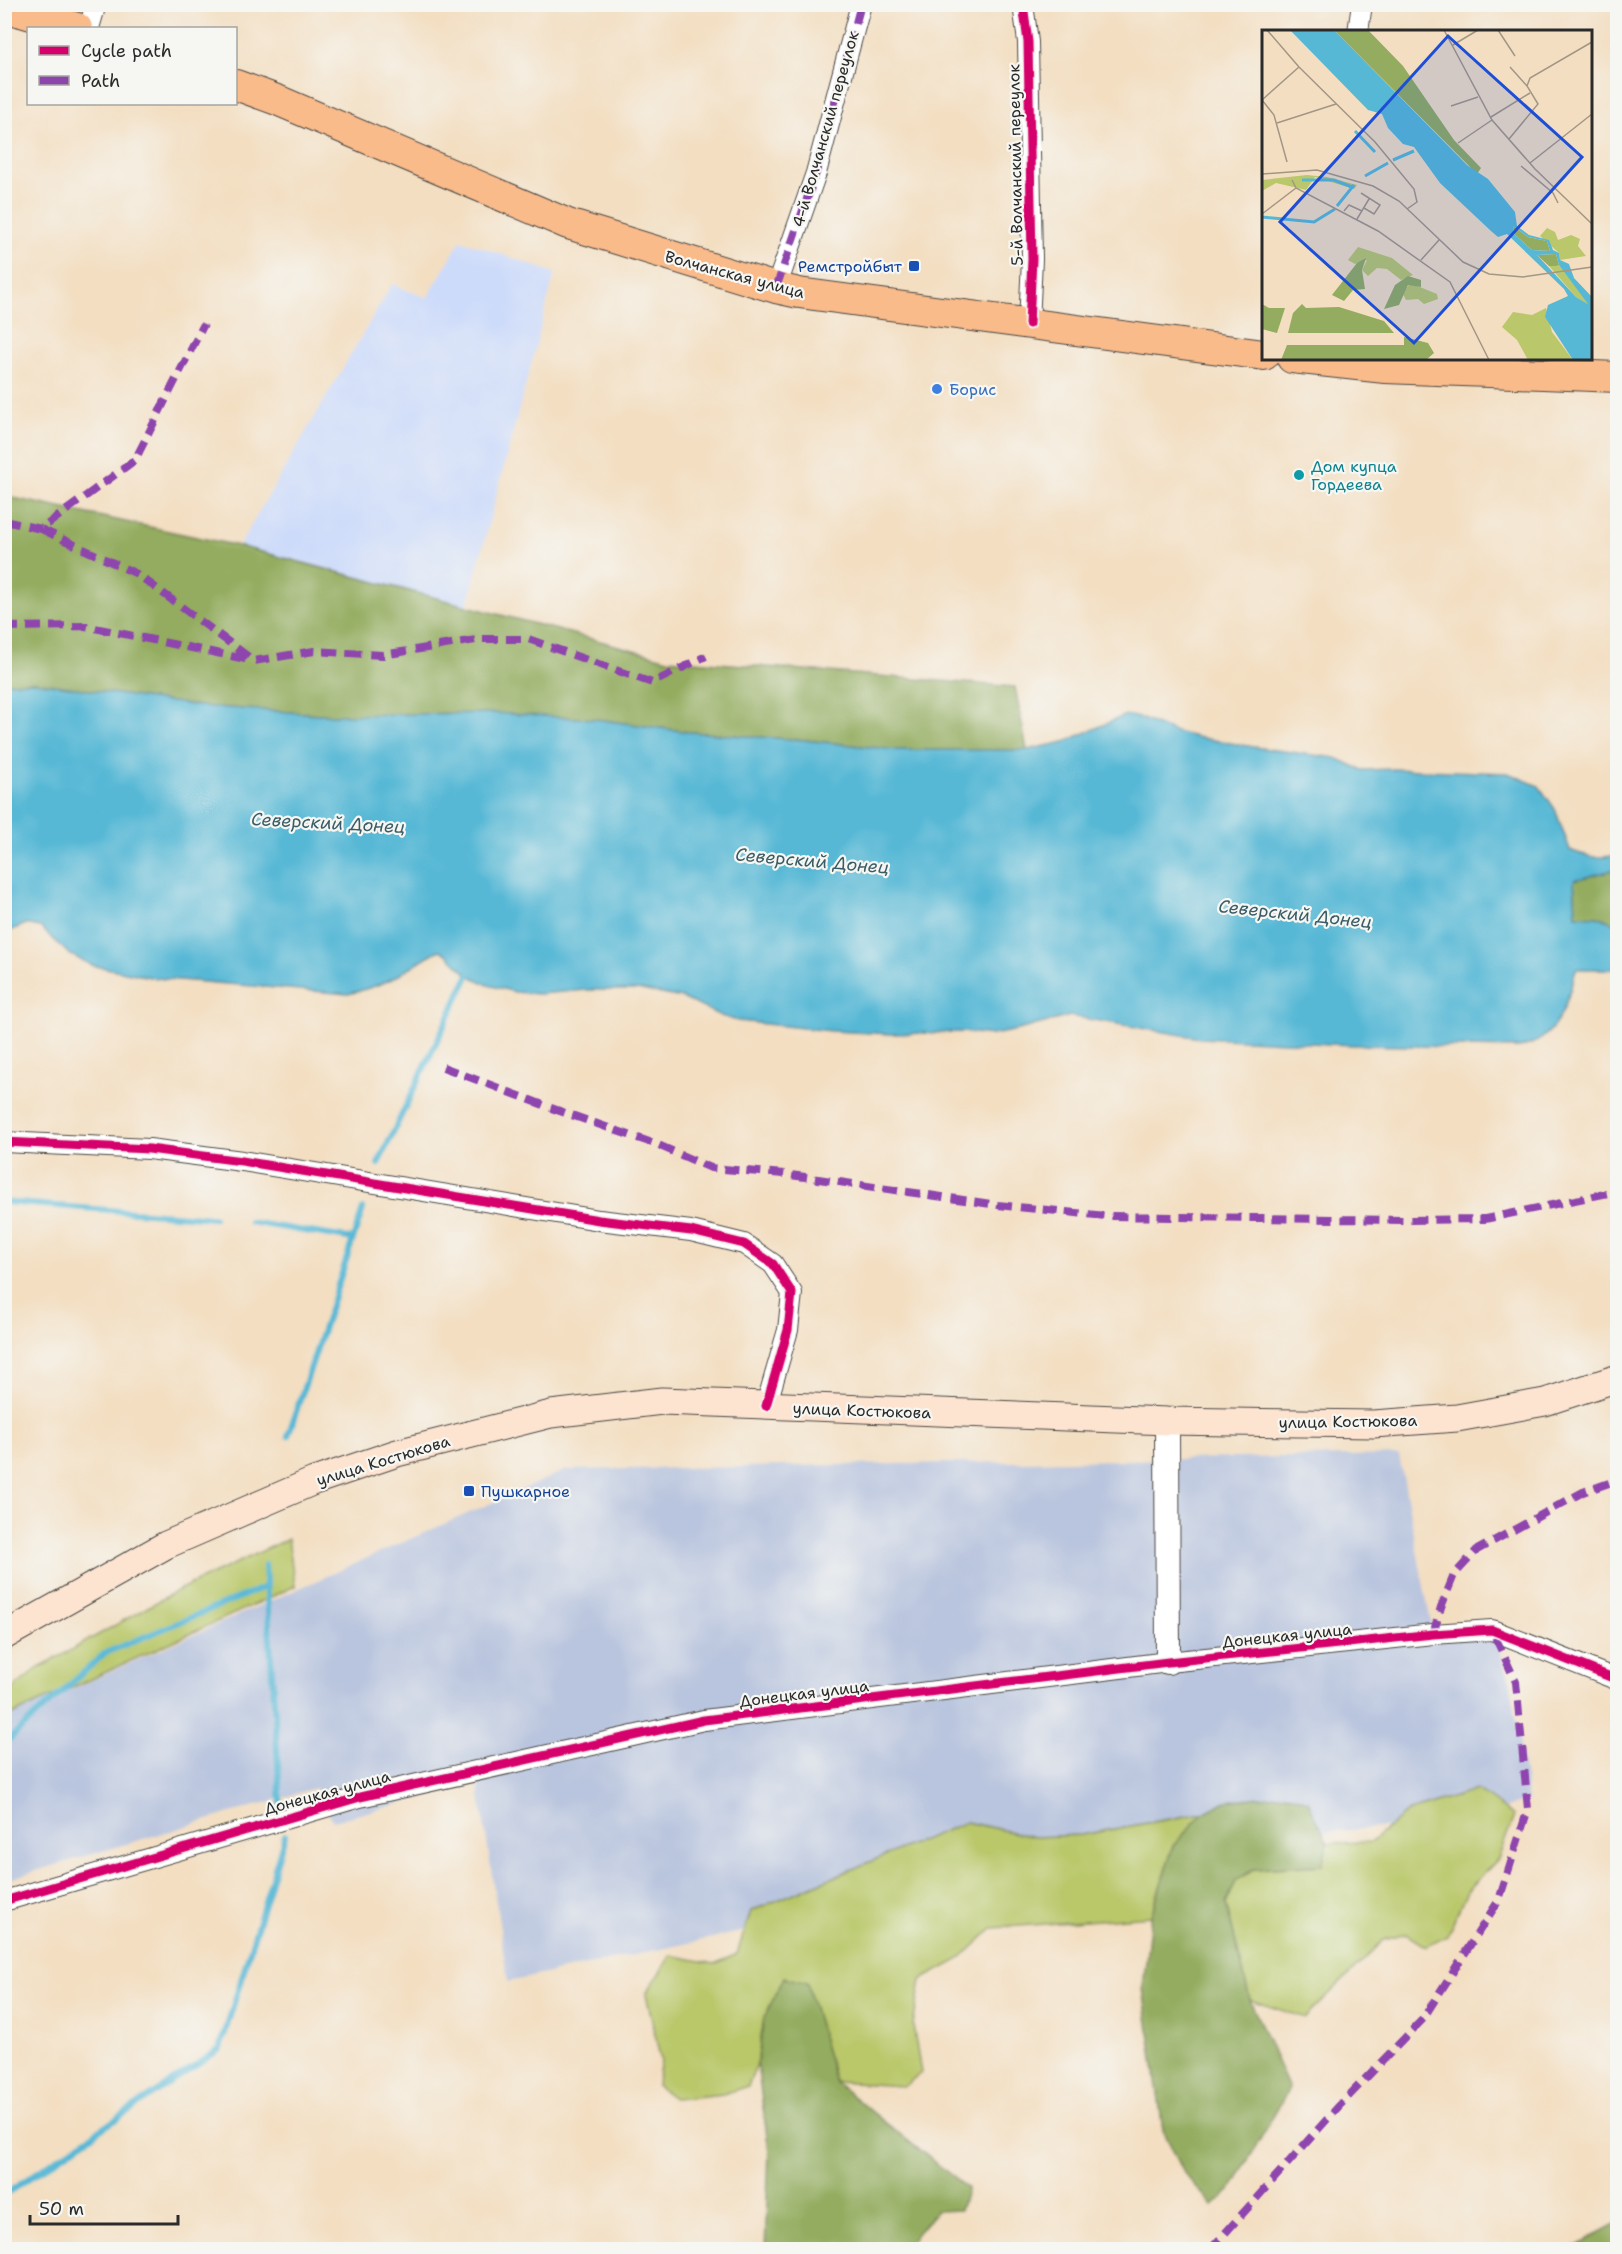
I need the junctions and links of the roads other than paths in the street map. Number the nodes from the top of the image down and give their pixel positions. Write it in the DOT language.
graph roads {
  1 [pos="96,4"];
  2 [pos="861,4"];
  3 [pos="1023,4"];
  4 [pos="1362,4"];
  5 [pos="4,7"];
  6 [pos="74,27"];
  7 [pos="89,27"];
  8 [pos="1358,30"];
  9 [pos="237,85"];
  10 [pos="776,288"];
  11 [pos="1029,324"];
  12 [pos="1262,355"];
  13 [pos="1314,360"];
  14 [pos="1617,377"];
  15 [pos="4,1142"];
  16 [pos="1617,1378"];
  17 [pos="766,1406"];
  18 [pos="1167,1421"];
  19 [pos="4,1636"];
  20 [pos="1168,1662"];
  21 [pos="1617,1680"];
  22 [pos="4,1901"];
  1 -- 7 [label="street"];
  2 -- 10 [label="street, 4-й Волчанский переулок"];
  3 -- 11 [label="street, 5-й Волчанский переулок"];
  4 -- 8 [label="street"];
  5 -- 6 [label="main road"];
  9 -- 10 [label="main road, Волчанская улица"];
  10 -- 11 [label="main road, Волчанская улица"];
  11 -- 12 [label="main road, Волчанская улица"];
  13 -- 14 [label="main road"];
  15 -- 17 [label="street"];
  16 -- 18 [label="main road, улица Костюкова"];
  17 -- 18 [label="main road, улица Костюкова"];
  17 -- 19 [label="main road, улица Костюкова"];
  18 -- 20 [label="street"];
  20 -- 21 [label="street, Донецкая улица"];
  20 -- 22 [label="street, Донецкая улица"];
}
